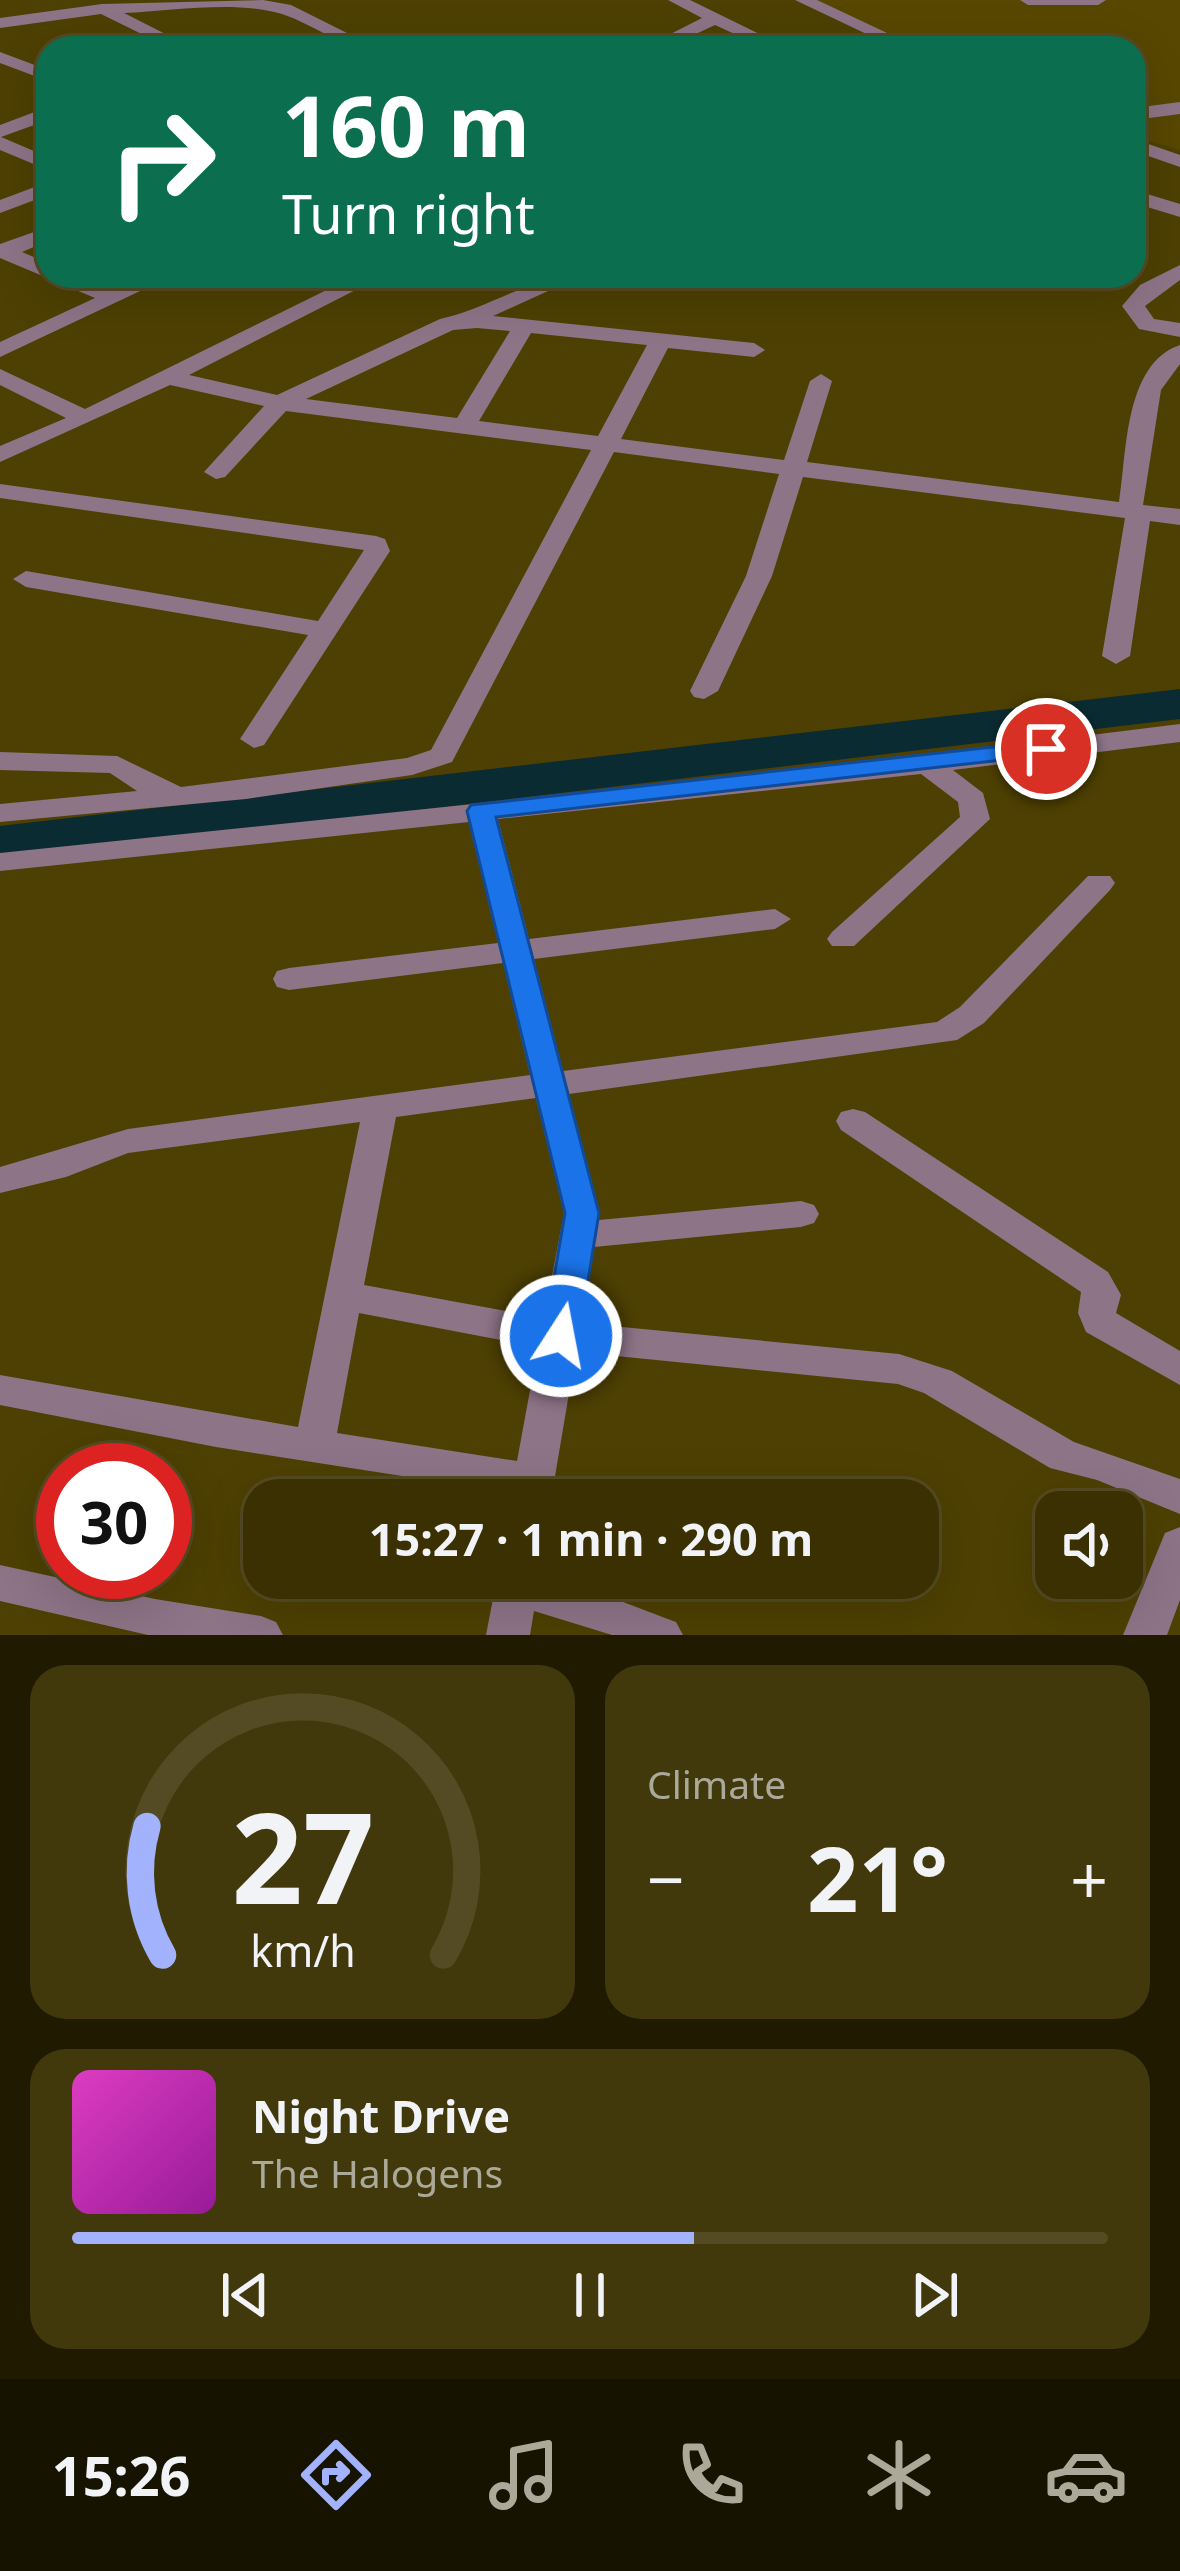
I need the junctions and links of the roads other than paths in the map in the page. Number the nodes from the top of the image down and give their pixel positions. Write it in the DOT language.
graph roads {
  1 [pos="81,0"];
  2 [pos="676,0"];
  3 [pos="803,0"];
  4 [pos="1028,0"];
  5 [pos="1098,0"];
  6 [pos="102,9"];
  7 [pos="716,19"];
  8 [pos="0,23"];
  9 [pos="159,36"];
  10 [pos="340,36"];
  11 [pos="678,36"];
  12 [pos="753,36"];
  13 [pos="883,36"];
  14 [pos="0,57"];
  15 [pos="36,71"];
  16 [pos="1180,108"];
  17 [pos="1146,112"];
  18 [pos="36,118"];
  19 [pos="0,132"];
  20 [pos="0,143"];
  21 [pos="36,159"];
  22 [pos="36,193"];
  23 [pos="1146,200"];
  24 [pos="0,207"];
  25 [pos="1180,212"];
  26 [pos="36,238"];
  27 [pos="3,251"];
  28 [pos="36,266"];
  29 [pos="1180,271"];
  30 [pos="89,288"];
  31 [pos="135,288"];
  32 [pos="348,288"];
  33 [pos="541,288"];
  34 [pos="113,298"];
  35 [pos="463,321"];
  36 [pos="524,326"];
  37 [pos="1180,330"];
  38 [pos="661,340"];
  39 [pos="0,350"];
  40 [pos="754,350"];
  41 [pos="1180,352"];
  42 [pos="0,376"];
  43 [pos="171,378"];
  44 [pos="821,381"];
  45 [pos="280,404"];
  46 [pos="85,418"];
  47 [pos="464,427"];
  48 [pos="609,446"];
  49 [pos="0,455"];
  50 [pos="791,471"];
  51 [pos="216,472"];
  52 [pos="0,491"];
  53 [pos="1135,511"];
  54 [pos="1180,517"];
  55 [pos="26,579"];
  56 [pos="326,630"];
  57 [pos="1116,656"];
  58 [pos="704,691"];
  59 [pos="1180,733"];
  60 [pos="254,739"];
  61 [pos="0,761"];
  62 [pos="927,764"];
  63 [pos="245,794"];
  64 [pos="193,795"];
  65 [pos="481,811"];
  66 [pos="0,814"];
  67 [pos="224,832"];
  68 [pos="0,862"];
  69 [pos="1099,883"];
  70 [pos="775,919"];
  71 [pos="843,939"];
  72 [pos="515,949"];
  73 [pos="289,979"];
  74 [pos="548,1088"];
  75 [pos="380,1109"];
  76 [pos="853,1121"];
  77 [pos="0,1180"];
  78 [pos="801,1214"];
  79 [pos="581,1235"];
  80 [pos="344,1296"];
  81 [pos="561,1336"];
  82 [pos="1180,1370"];
  83 [pos="0,1390"];
  84 [pos="314,1447"];
  85 [pos="475,1479"];
  86 [pos="533,1479"];
  87 [pos="1180,1497"];
  88 [pos="1180,1545"];
  89 [pos="0,1583"];
  90 [pos="514,1599"];
  91 [pos="565,1599"];
  92 [pos="261,1635"];
  93 [pos="508,1635"];
  94 [pos="661,1635"];
  95 [pos="1144,1635"];
  1 -- 6 [label="street"];
  2 -- 7 [label="street"];
  3 -- 13 [label="street"];
  4 -- 5 [label="street"];
  6 -- 8 [label="street"];
  6 -- 9 [label="street"];
  6 -- 10 [label="street"];
  7 -- 11 [label="street"];
  7 -- 12 [label="street"];
  14 -- 15 [label="street"];
  16 -- 17 [label="street"];
  18 -- 19 [label="street"];
  20 -- 21 [label="street"];
  22 -- 24 [label="street"];
  23 -- 25 [label="street"];
  26 -- 27 [label="street"];
  27 -- 28 [label="street"];
  29 -- 37 [label="street"];
  30 -- 34 [label="street"];
  31 -- 34 [label="street"];
  32 -- 43 [label="street"];
  33 -- 35 [label="street"];
  34 -- 39 [label="street"];
  35 -- 36 [label="street"];
  35 -- 45 [label="street"];
  36 -- 38 [label="street"];
  36 -- 47 [label="street"];
  38 -- 40 [label="street"];
  38 -- 48 [label="street"];
  41 -- 53 [label="street"];
  42 -- 46 [label="street"];
  43 -- 45 [label="street"];
  43 -- 46 [label="street"];
  44 -- 50 [label="street"];
  45 -- 47 [label="street"];
  45 -- 51 [label="street"];
  46 -- 49 [label="street"];
  47 -- 48 [label="street"];
  48 -- 50 [label="street"];
  48 -- 63 [label="street"];
  50 -- 53 [label="street"];
  50 -- 58 [label="street"];
  52 -- 56 [label="street"];
  53 -- 54 [label="street"];
  53 -- 57 [label="street"];
  55 -- 56 [label="street"];
  56 -- 60 [label="street"];
  59 -- 62 [label="street"];
  61 -- 64 [label="street"];
  62 -- 65 [label="street"];
  62 -- 71 [label="street"];
  63 -- 64 [label="street"];
  63 -- 67 [label="street"];
  64 -- 66 [label="street"];
  65 -- 67 [label="street"];
  65 -- 72 [label="street"];
  67 -- 68 [label="street"];
  69 -- 74 [label="street"];
  70 -- 72 [label="street"];
  72 -- 73 [label="street"];
  72 -- 74 [label="street"];
  74 -- 75 [label="street"];
  74 -- 79 [label="street"];
  75 -- 77 [label="street"];
  75 -- 80 [label="street"];
  76 -- 82 [label="street"];
  78 -- 79 [label="street"];
  79 -- 81 [label="street"];
  80 -- 81 [label="street"];
  80 -- 84 [label="street"];
  81 -- 86 [label="street"];
  81 -- 87 [label="street"];
  83 -- 84 [label="street"];
  84 -- 85 [label="street"];
  88 -- 95 [label="street"];
  89 -- 92 [label="street"];
  90 -- 93 [label="street"];
  91 -- 94 [label="street"];
}
